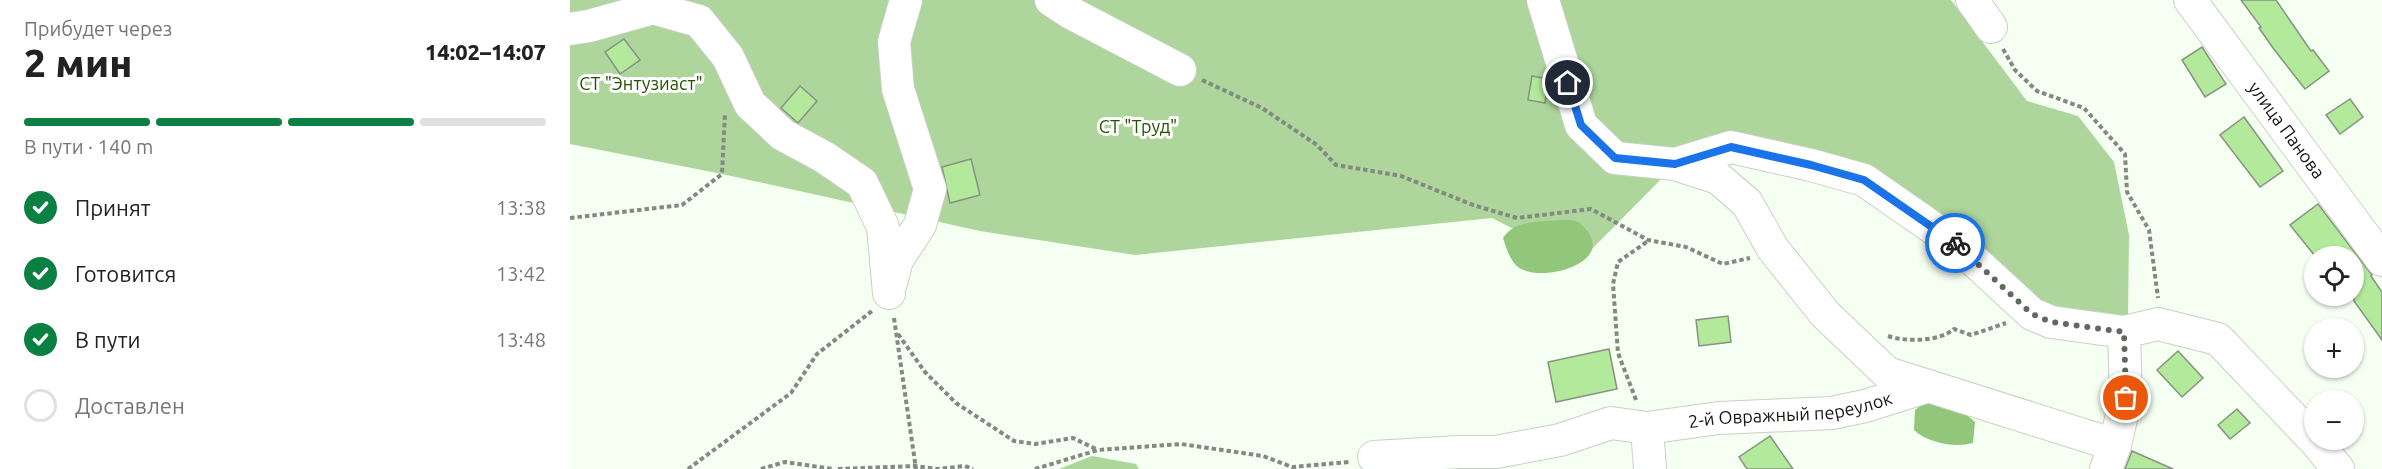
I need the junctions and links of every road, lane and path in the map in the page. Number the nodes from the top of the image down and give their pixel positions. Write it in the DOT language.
graph roads {
  1 [pos="906,0"];
  2 [pos="1051,0"];
  3 [pos="1543,0"];
  4 [pos="1972,0"];
  5 [pos="2190,0"];
  6 [pos="1991,27"];
  7 [pos="570,29"];
  8 [pos="1180,70"];
  9 [pos="726,102"];
  10 [pos="1675,164"];
  11 [pos="570,218"];
  12 [pos="1648,240"];
  13 [pos="1773,249"];
  14 [pos="2382,260"];
  15 [pos="889,293"];
  16 [pos="2032,314"];
  17 [pos="2158,324"];
  18 [pos="2124,332"];
  19 [pos="1879,333"];
  20 [pos="898,334"];
  21 [pos="1929,386"];
  22 [pos="1647,428"];
  23 [pos="1098,450"];
  24 [pos="1374,457"];
  25 [pos="2110,457"];
  26 [pos="1477,460"];
  27 [pos="915,468"];
  28 [pos="688,469"];
  29 [pos="762,469"];
  30 [pos="833,469"];
  31 [pos="838,469"];
  32 [pos="973,469"];
  33 [pos="1035,469"];
  34 [pos="1650,469"];
  35 [pos="2338,469"];
  1 -- 15 [label="street"];
  2 -- 8 [label="street"];
  3 -- 10 [label="street"];
  4 -- 6 [label="street"];
  5 -- 14 [label="street, улица Панова"];
  6 -- 17 [label="path"];
  7 -- 15 [label="street"];
  8 -- 12 [label="path"];
  9 -- 11 [label="path"];
  10 -- 13 [label="street"];
  10 -- 16 [label="street"];
  12 -- 13 [label="path"];
  12 -- 22 [label="path"];
  13 -- 21 [label="street"];
  15 -- 20 [label="path"];
  15 -- 28 [label="path"];
  16 -- 18 [label="street"];
  16 -- 19 [label="path"];
  17 -- 18 [label="street"];
  17 -- 35 [label="street"];
  18 -- 25 [label="street"];
  20 -- 23 [label="path"];
  20 -- 27 [label="path"];
  21 -- 22 [label="street, 2-й Овражный переулок"];
  21 -- 25 [label="street"];
  22 -- 26 [label="street, 2-й Овражный переулок"];
  22 -- 34 [label="street"];
  23 -- 24 [label="path"];
  23 -- 33 [label="path"];
  24 -- 26 [label="street, 2-й Овражный переулок"];
  27 -- 31 [label="path"];
  27 -- 32 [label="path"];
  29 -- 30 [label="path"];
}
